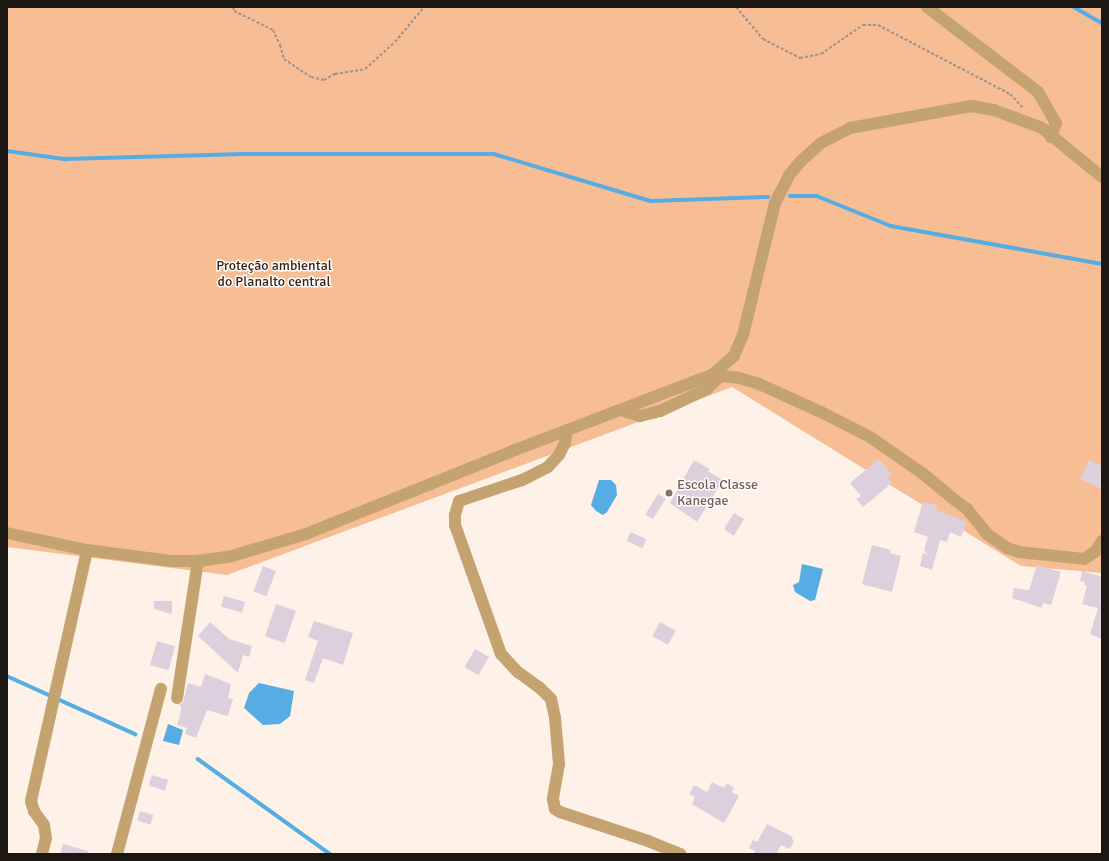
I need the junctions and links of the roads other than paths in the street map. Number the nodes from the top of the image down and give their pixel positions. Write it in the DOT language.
graph roads {
  1 [pos="928,7"];
  2 [pos="1051,137"];
  3 [pos="1102,177"];
  4 [pos="716,376"];
  5 [pos="567,430"];
  6 [pos="7,533"];
  7 [pos="1102,541"];
  8 [pos="87,550"];
  9 [pos="198,560"];
  10 [pos="161,689"];
  11 [pos="177,698"];
  12 [pos="42,854"];
  13 [pos="117,854"];
  14 [pos="680,854"];
  1 -- 2 [label="street"];
  2 -- 3 [label="street"];
  2 -- 4 [label="street"];
  4 -- 5 [label="street"];
  4 -- 7 [label="street"];
  5 -- 9 [label="street"];
  5 -- 14 [label="street"];
  6 -- 8 [label="street"];
  8 -- 9 [label="street"];
  8 -- 12 [label="street"];
  9 -- 11 [label="street"];
  10 -- 13 [label="street"];
}
